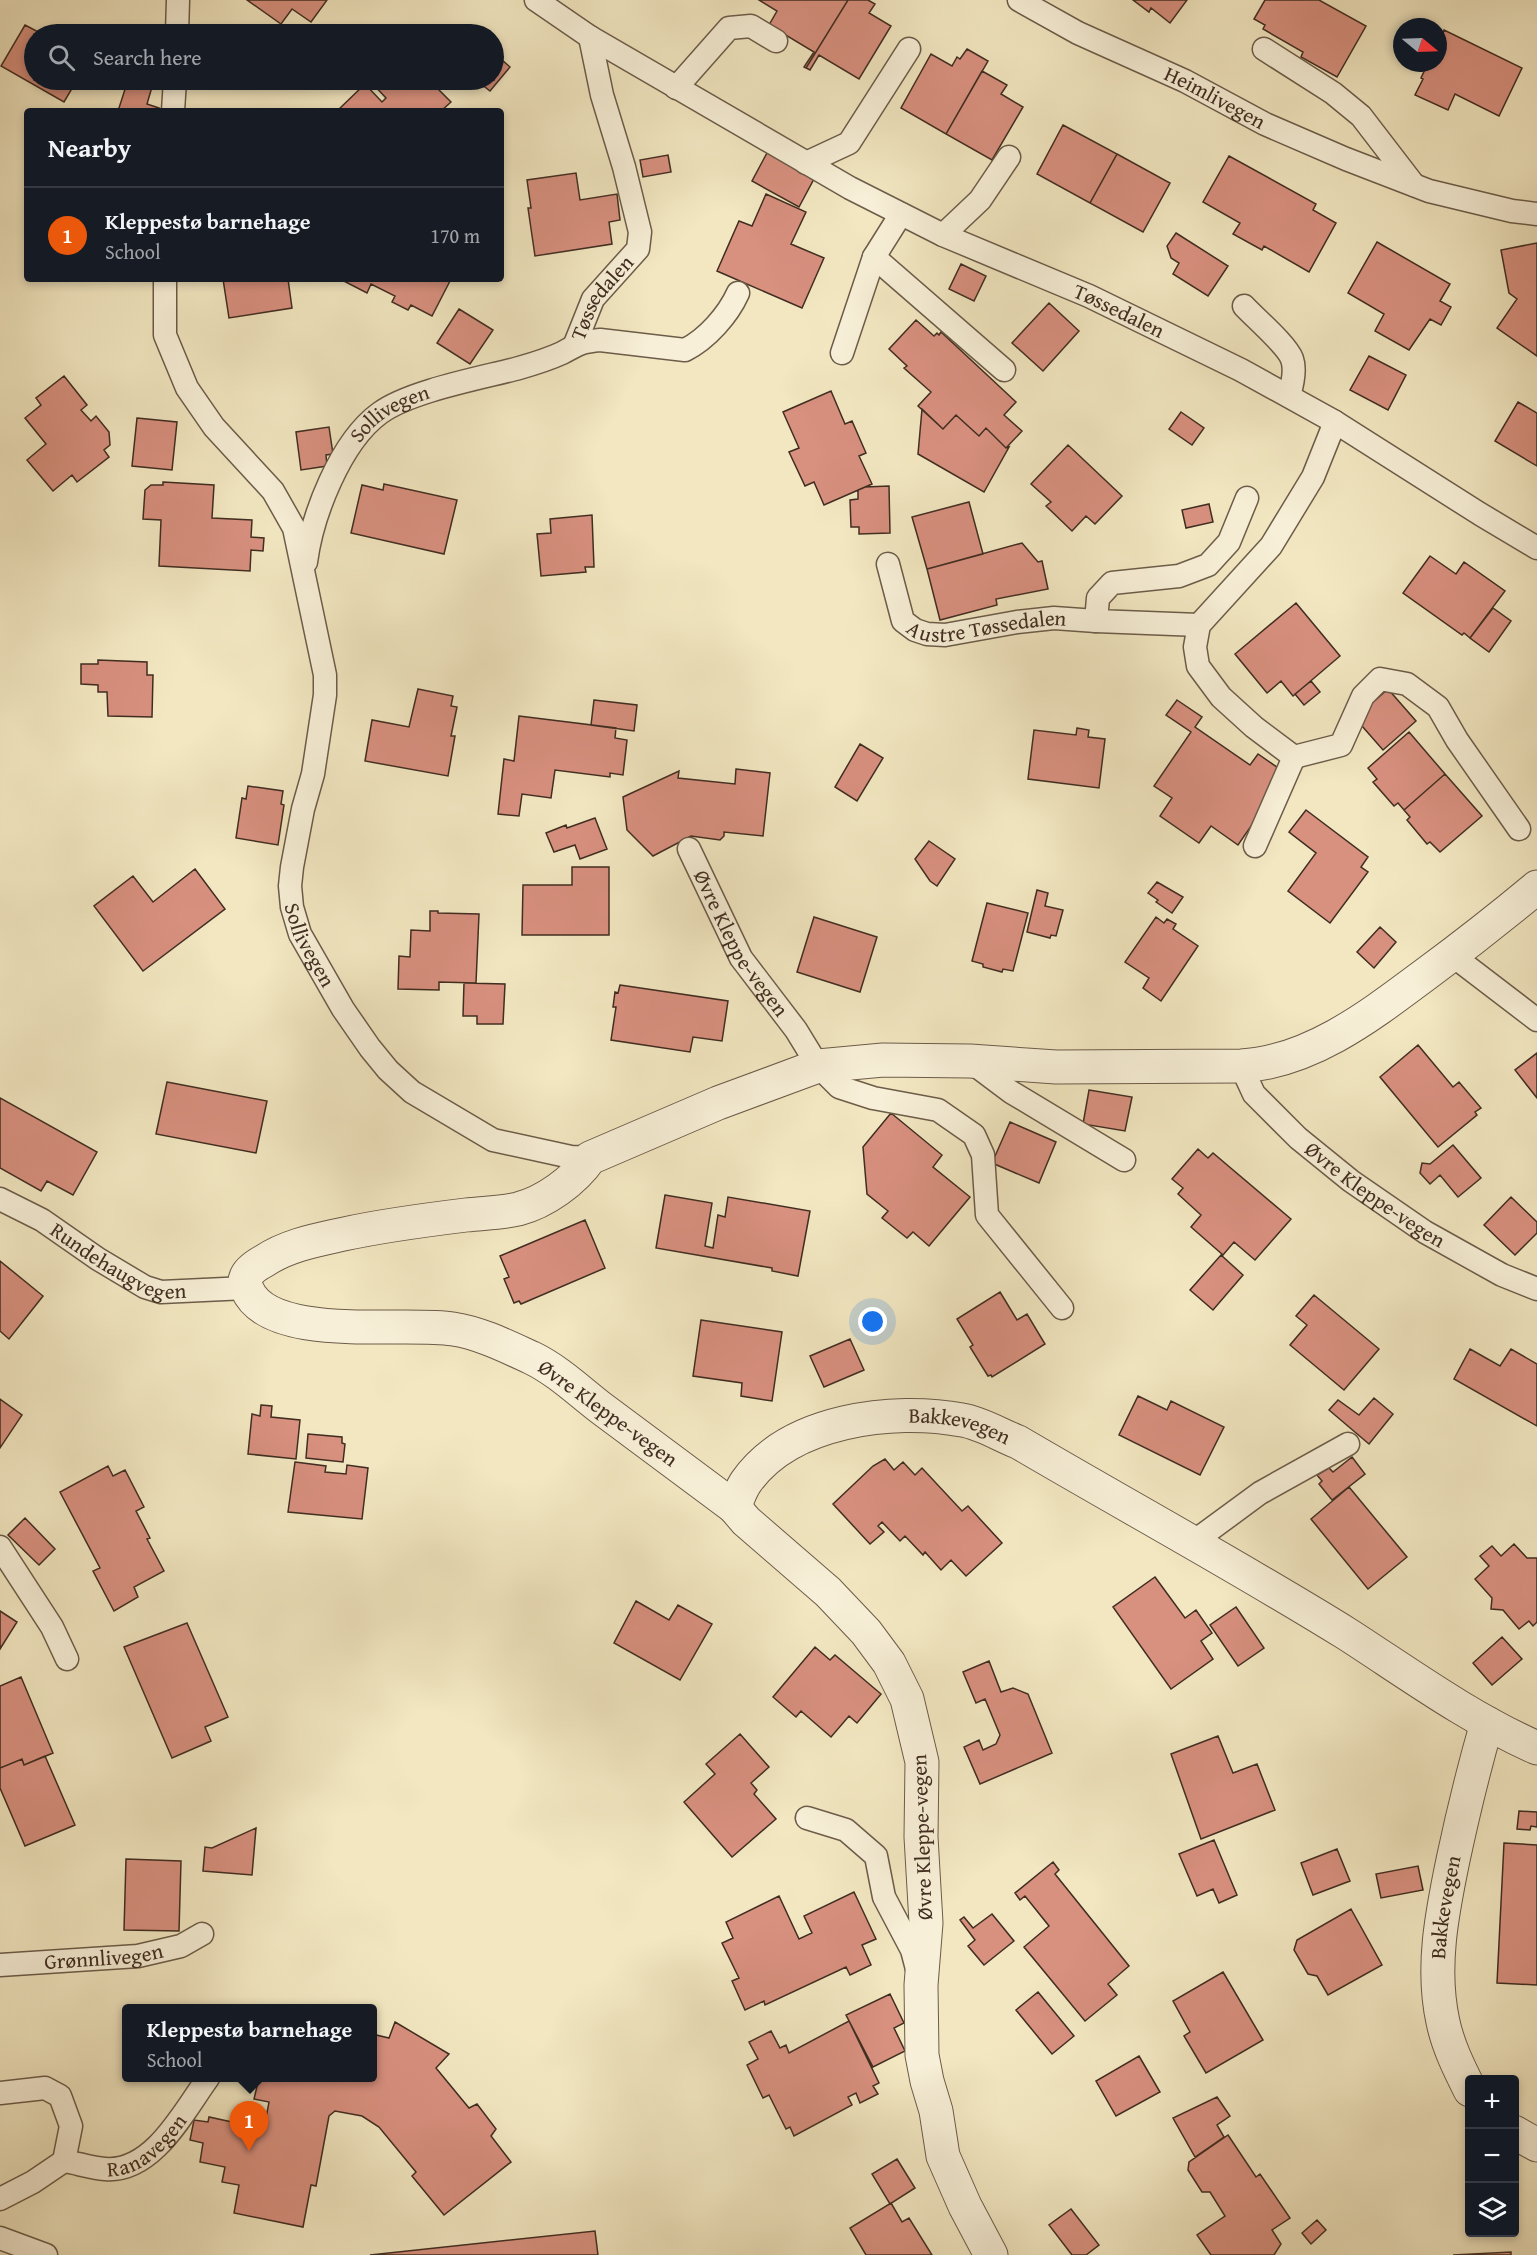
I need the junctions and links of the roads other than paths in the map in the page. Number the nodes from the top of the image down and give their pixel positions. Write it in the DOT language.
graph roads {
  1 [pos="178,0"];
  2 [pos="536,0"];
  3 [pos="1019,0"];
  4 [pos="177,24"];
  5 [pos="590,36"];
  6 [pos="776,41"];
  7 [pos="909,49"];
  8 [pos="1264,49"];
  9 [pos="676,88"];
  10 [pos="174,90"];
  11 [pos="173,108"];
  12 [pos="1009,157"];
  13 [pos="806,163"];
  14 [pos="1414,185"];
  15 [pos="901,214"];
  16 [pos="1537,214"];
  17 [pos="943,235"];
  18 [pos="874,257"];
  19 [pos="165,282"];
  20 [pos="738,293"];
  21 [pos="1244,306"];
  22 [pos="575,344"];
  23 [pos="842,354"];
  24 [pos="1004,370"];
  25 [pos="1289,396"];
  26 [pos="1335,422"];
  27 [pos="1247,498"];
  28 [pos="1537,548"];
  29 [pos="888,564"];
  30 [pos="305,582"];
  31 [pos="1096,621"];
  32 [pos="1199,625"];
  33 [pos="1294,757"];
  34 [pos="1519,829"];
  35 [pos="1255,846"];
  36 [pos="689,849"];
  37 [pos="1537,887"];
  38 [pos="1452,955"];
  39 [pos="1537,1020"];
  40 [pos="970,1061"];
  41 [pos="818,1066"];
  42 [pos="1241,1066"];
  43 [pos="590,1158"];
  44 [pos="1124,1160"];
  45 [pos="0,1199"];
  46 [pos="246,1288"];
  47 [pos="1537,1289"];
  48 [pos="1062,1308"];
  49 [pos="1348,1444"];
  50 [pos="734,1507"];
  51 [pos="1192,1543"];
  52 [pos="0,1547"];
  53 [pos="67,1659"];
  54 [pos="1487,1723"];
  55 [pos="1537,1748"];
  56 [pos="807,1818"];
  57 [pos="201,1934"];
  58 [pos="0,1965"];
  59 [pos="921,1985"];
  60 [pos="1465,2079"];
  61 [pos="205,2082"];
  62 [pos="0,2093"];
  63 [pos="1519,2135"];
  64 [pos="1537,2145"];
  65 [pos="64,2161"];
  66 [pos="0,2199"];
  67 [pos="0,2238"];
  68 [pos="46,2255"];
  69 [pos="991,2255"];
  1 -- 4 [label="lane"];
  2 -- 5 [label="lane, Tøssedalen"];
  3 -- 14 [label="lane, Heimlivegen"];
  5 -- 9 [label="lane, Tøssedalen"];
  5 -- 22 [label="lane, Tøssedalen"];
  6 -- 9 [label="lane"];
  7 -- 13 [label="lane"];
  8 -- 14 [label="lane"];
  9 -- 13 [label="lane, Tøssedalen"];
  10 -- 11 [label="lane"];
  12 -- 17 [label="lane"];
  13 -- 15 [label="lane, Tøssedalen"];
  14 -- 16 [label="lane, Heimlivegen"];
  15 -- 17 [label="lane, Tøssedalen"];
  15 -- 18 [label="lane"];
  17 -- 25 [label="lane, Tøssedalen"];
  18 -- 23 [label="lane"];
  18 -- 24 [label="lane"];
  19 -- 30 [label="lane, Sollivegen"];
  20 -- 22 [label="lane, Tøssedalen"];
  21 -- 25 [label="lane"];
  22 -- 30 [label="lane, Sollivegen"];
  25 -- 26 [label="lane, Tøssedalen"];
  26 -- 28 [label="lane, Tøssedalen"];
  26 -- 32 [label="lane"];
  27 -- 31 [label="lane, Austre Tøssedalen"];
  29 -- 31 [label="lane, Austre Tøssedalen"];
  30 -- 43 [label="lane, Sollivegen"];
  31 -- 32 [label="lane, Austre Tøssedalen"];
  32 -- 33 [label="lane"];
  33 -- 34 [label="lane"];
  33 -- 35 [label="lane"];
  36 -- 41 [label="lane, Øvre Kleppe-vegen"];
  37 -- 38 [label="street"];
  38 -- 39 [label="lane"];
  38 -- 42 [label="street"];
  40 -- 41 [label="street"];
  40 -- 42 [label="street"];
  40 -- 44 [label="lane"];
  41 -- 43 [label="street"];
  41 -- 48 [label="lane, Øvre Kleppe-vegen"];
  42 -- 47 [label="lane, Øvre Kleppe-vegen"];
  43 -- 46 [label="street"];
  45 -- 46 [label="lane, Rundehaugvegen"];
  46 -- 50 [label="street, Øvre Kleppe-vegen"];
  49 -- 51 [label="lane"];
  50 -- 51 [label="street, Bakkevegen"];
  50 -- 59 [label="street, Øvre Kleppe-vegen"];
  51 -- 54 [label="street, Bakkevegen"];
  52 -- 53 [label="lane"];
  54 -- 55 [label="street, Bakkevegen"];
  54 -- 60 [label="street, Bakkevegen"];
  56 -- 59 [label="lane, Øvre Kleppe-vegen"];
  57 -- 58 [label="lane, Grønnlivegen"];
  59 -- 69 [label="street, Øvre Kleppe-vegen"];
  61 -- 65 [label="lane, Ranavegen"];
  62 -- 65 [label="lane, Ranavegen"];
  63 -- 64 [label="street"];
  65 -- 66 [label="lane"];
  67 -- 68 [label="lane"];
}
